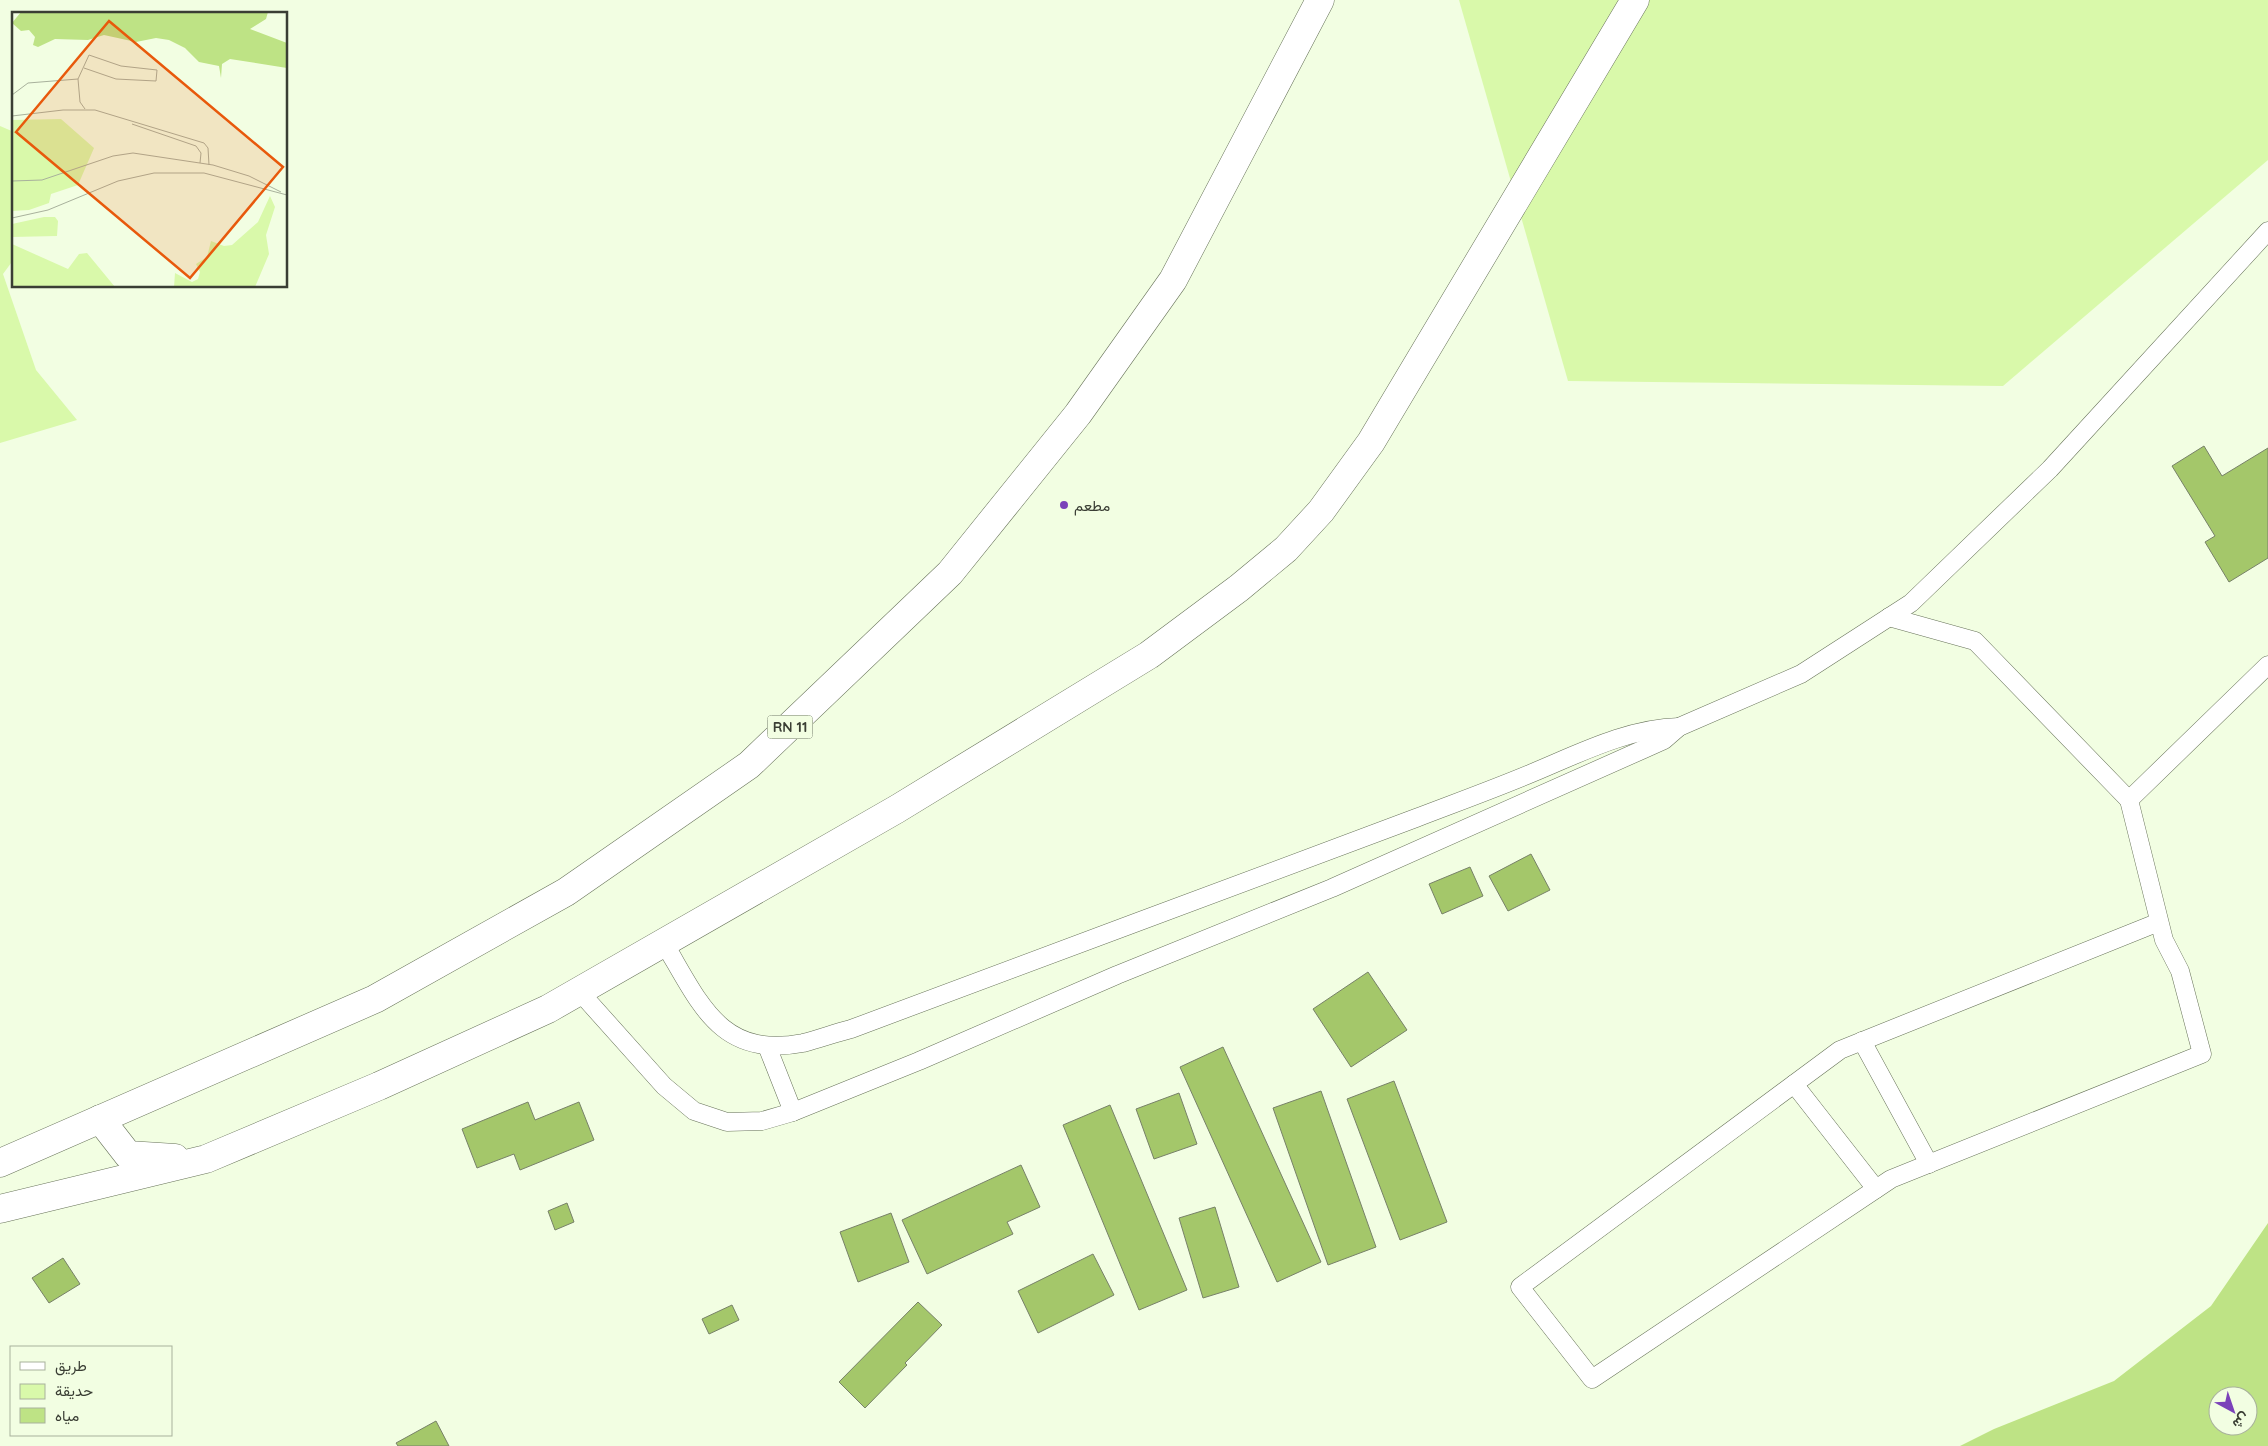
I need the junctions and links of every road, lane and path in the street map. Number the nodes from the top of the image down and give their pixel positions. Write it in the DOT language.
graph roads {
  1 [pos="1320,0"];
  2 [pos="1635,0"];
  3 [pos="2268,231"];
  4 [pos="1889,617"];
  5 [pos="2268,665"];
  6 [pos="1679,727"];
  7 [pos="2129,800"];
  8 [pos="2159,922"];
  9 [pos="664,943"];
  10 [pos="579,991"];
  11 [pos="1862,1041"];
  12 [pos="767,1046"];
  13 [pos="1794,1084"];
  14 [pos="793,1112"];
  15 [pos="100,1119"];
  16 [pos="206,1159"];
  17 [pos="0,1163"];
  18 [pos="1929,1164"];
  19 [pos="1876,1189"];
  20 [pos="0,1209"];
  1 -- 15 [label="street, RN 11"];
  2 -- 9 [label="street"];
  3 -- 4 [label="lane"];
  4 -- 6 [label="lane"];
  4 -- 7 [label="lane"];
  5 -- 7 [label="lane"];
  6 -- 12 [label="lane"];
  6 -- 14 [label="lane"];
  7 -- 8 [label="lane"];
  8 -- 11 [label="lane"];
  8 -- 18 [label="lane"];
  9 -- 10 [label="street"];
  9 -- 12 [label="lane"];
  10 -- 14 [label="lane"];
  10 -- 16 [label="street"];
  11 -- 13 [label="lane"];
  11 -- 18 [label="lane"];
  12 -- 14 [label="lane"];
  13 -- 19 [label="lane"];
  13 -- 19 [label="lane"];
  15 -- 16 [label="street"];
  15 -- 17 [label="street, RN 11"];
  16 -- 20 [label="street"];
  18 -- 19 [label="lane"];
}
